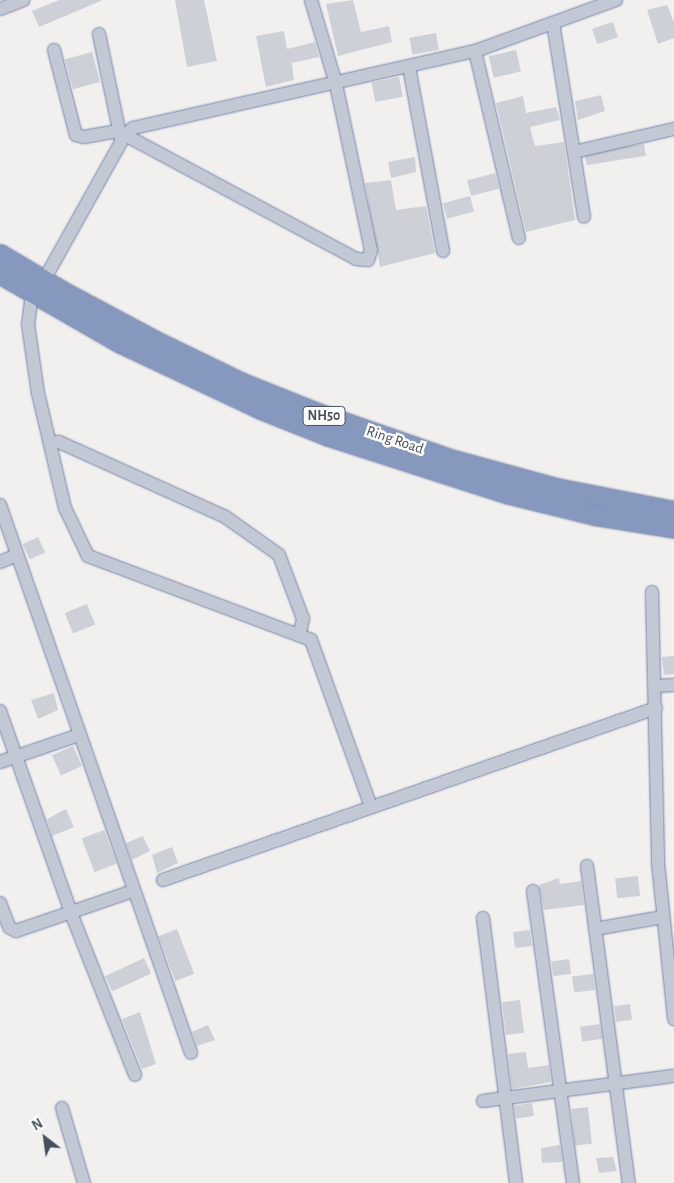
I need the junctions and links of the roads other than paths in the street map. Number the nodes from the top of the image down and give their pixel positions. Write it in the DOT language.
graph roads {
  1 [pos="23,0"];
  2 [pos="311,0"];
  3 [pos="576,0"];
  4 [pos="616,0"];
  5 [pos="0,10"];
  6 [pos="580,13"];
  7 [pos="553,23"];
  8 [pos="100,34"];
  9 [pos="54,50"];
  10 [pos="475,51"];
  11 [pos="409,67"];
  12 [pos="336,84"];
  13 [pos="674,129"];
  14 [pos="122,136"];
  15 [pos="574,152"];
  16 [pos="584,217"];
  17 [pos="519,238"];
  18 [pos="443,251"];
  19 [pos="0,254"];
  20 [pos="0,274"];
  21 [pos="38,286"];
  22 [pos="50,443"];
  23 [pos="0,505"];
  24 [pos="674,511"];
  25 [pos="674,528"];
  26 [pos="17,555"];
  27 [pos="0,562"];
  28 [pos="652,592"];
  29 [pos="299,636"];
  30 [pos="674,685"];
  31 [pos="656,686"];
  32 [pos="656,708"];
  33 [pos="0,711"];
  34 [pos="79,735"];
  35 [pos="16,756"];
  36 [pos="0,762"];
  37 [pos="371,807"];
  38 [pos="587,866"];
  39 [pos="163,880"];
  40 [pos="132,891"];
  41 [pos="533,891"];
  42 [pos="0,903"];
  43 [pos="71,913"];
  44 [pos="664,917"];
  45 [pos="483,918"];
  46 [pos="595,929"];
  47 [pos="674,1019"];
  48 [pos="191,1053"];
  49 [pos="135,1075"];
  50 [pos="674,1076"];
  51 [pos="614,1084"];
  52 [pos="561,1091"];
  53 [pos="506,1100"];
  54 [pos="483,1101"];
  55 [pos="62,1108"];
  56 [pos="84,1183"];
  57 [pos="516,1183"];
  58 [pos="573,1183"];
  59 [pos="629,1183"];
  1 -- 5 [label="street"];
  2 -- 12 [label="street"];
  3 -- 6 [label="street"];
  4 -- 6 [label="street"];
  6 -- 7 [label="street"];
  7 -- 10 [label="street"];
  7 -- 15 [label="street"];
  8 -- 14 [label="street"];
  9 -- 14 [label="street"];
  10 -- 11 [label="street"];
  10 -- 17 [label="street"];
  11 -- 12 [label="street"];
  11 -- 18 [label="street"];
  12 -- 14 [label="street"];
  12 -- 14 [label="street"];
  13 -- 15 [label="street"];
  14 -- 21 [label="street"];
  15 -- 16 [label="street"];
  19 -- 21 [label="highway, Ring Road / NH50"];
  20 -- 21 [label="highway, Ring Road / NH50"];
  21 -- 22 [label="street"];
  21 -- 24 [label="highway, Ring Road / NH50"];
  21 -- 25 [label="highway, Ring Road / NH50"];
  22 -- 29 [label="street"];
  22 -- 29 [label="street"];
  23 -- 26 [label="street"];
  26 -- 27 [label="street"];
  26 -- 34 [label="street"];
  28 -- 31 [label="street"];
  29 -- 37 [label="street"];
  30 -- 31 [label="street"];
  31 -- 32 [label="street"];
  32 -- 37 [label="street"];
  32 -- 44 [label="street"];
  33 -- 35 [label="street"];
  34 -- 35 [label="street"];
  34 -- 40 [label="street"];
  35 -- 36 [label="street"];
  35 -- 43 [label="street"];
  37 -- 39 [label="street"];
  38 -- 46 [label="street"];
  40 -- 43 [label="street"];
  40 -- 48 [label="street"];
  41 -- 52 [label="street"];
  42 -- 43 [label="street"];
  43 -- 49 [label="street"];
  44 -- 46 [label="street"];
  44 -- 47 [label="street"];
  45 -- 53 [label="street"];
  46 -- 51 [label="street"];
  50 -- 51 [label="street"];
  51 -- 52 [label="street"];
  51 -- 59 [label="street"];
  52 -- 53 [label="street"];
  52 -- 58 [label="street"];
  53 -- 54 [label="street"];
  53 -- 57 [label="street"];
  55 -- 56 [label="street"];
}
